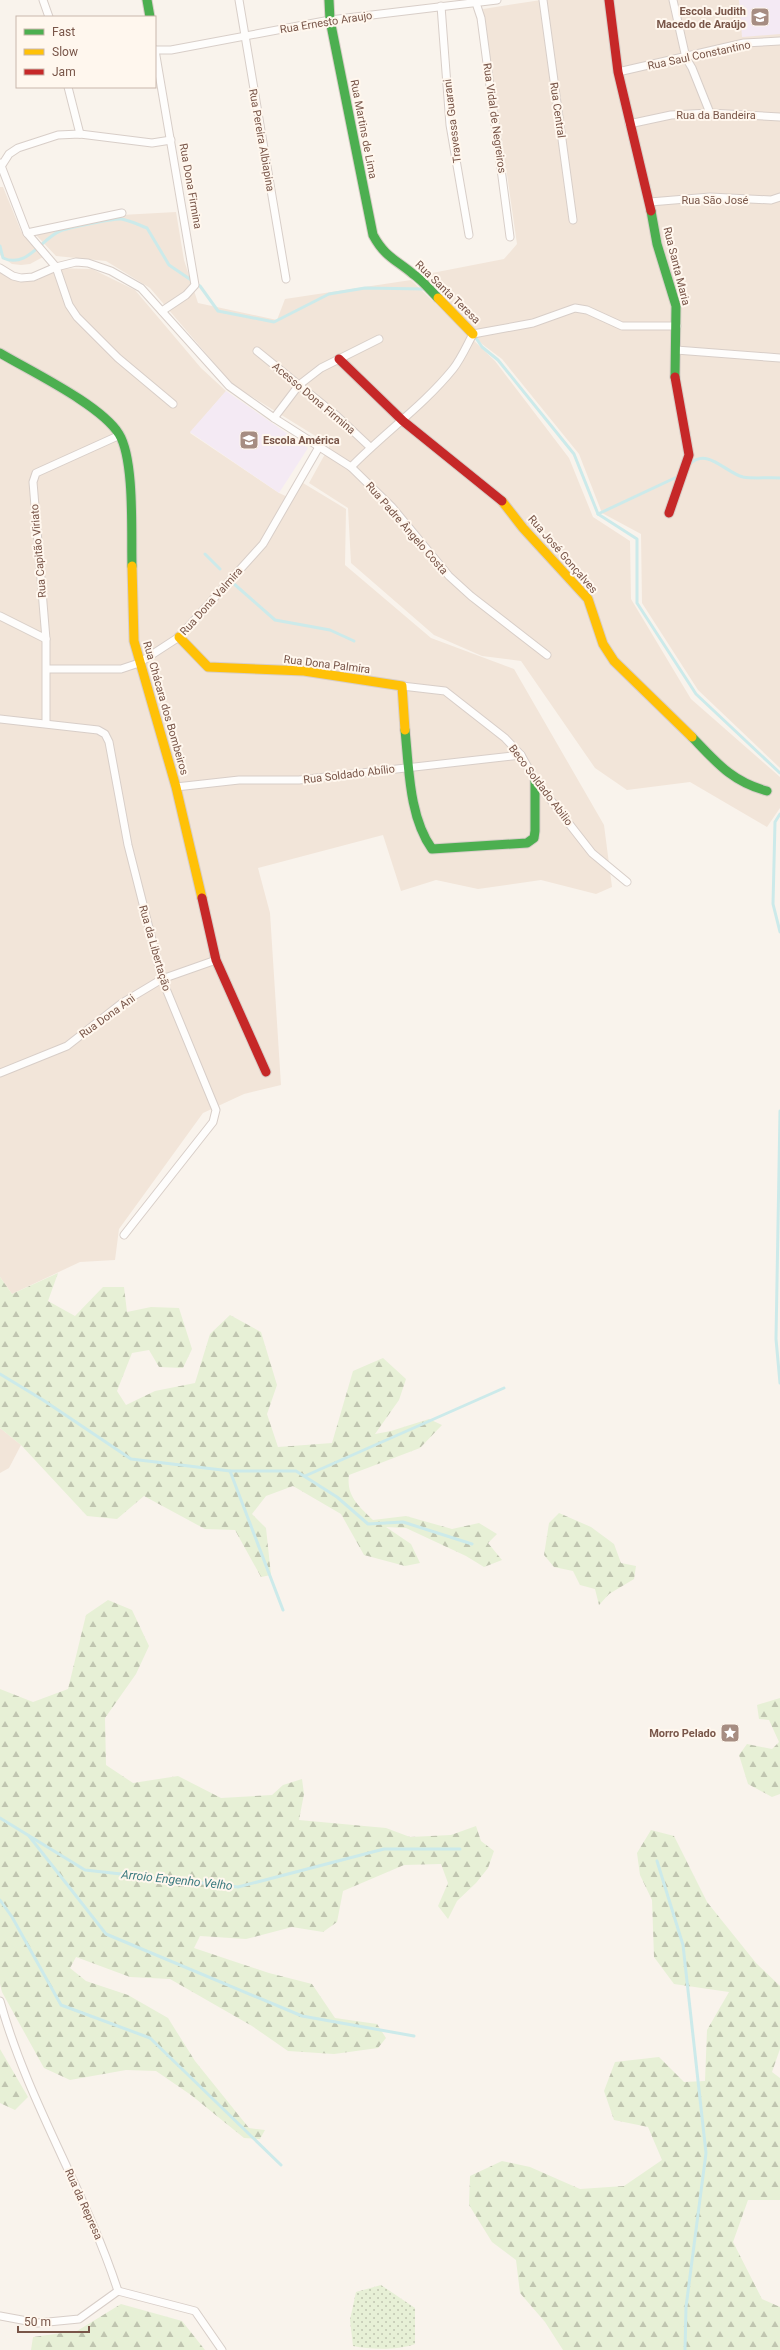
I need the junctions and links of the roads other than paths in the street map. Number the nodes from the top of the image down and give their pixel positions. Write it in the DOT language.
graph roads {
  1 [pos="44,0"];
  2 [pos="147,0"];
  3 [pos="239,0"];
  4 [pos="329,0"];
  5 [pos="497,0"];
  6 [pos="543,0"];
  7 [pos="609,0"];
  8 [pos="673,0"];
  9 [pos="475,1"];
  10 [pos="441,6"];
  11 [pos="49,16"];
  12 [pos="150,16"];
  13 [pos="330,20"];
  14 [pos="245,35"];
  15 [pos="780,41"];
  16 [pos="156,50"];
  17 [pos="156,56"];
  18 [pos="686,58"];
  19 [pos="618,72"];
  20 [pos="68,88"];
  21 [pos="710,113"];
  22 [pos="780,117"];
  23 [pos="629,124"];
  24 [pos="80,134"];
  25 [pos="171,140"];
  26 [pos="0,166"];
  27 [pos="780,197"];
  28 [pos="650,202"];
  29 [pos="122,213"];
  30 [pos="573,220"];
  31 [pos="27,233"];
  32 [pos="469,235"];
  33 [pos="510,237"];
  34 [pos="389,258"];
  35 [pos="56,267"];
  36 [pos="0,268"];
  37 [pos="286,279"];
  38 [pos="162,311"];
  39 [pos="677,326"];
  40 [pos="473,334"];
  41 [pos="379,339"];
  42 [pos="676,350"];
  43 [pos="257,351"];
  44 [pos="0,353"];
  45 [pos="780,358"];
  46 [pos="338,359"];
  47 [pos="299,385"];
  48 [pos="173,404"];
  49 [pos="274,418"];
  50 [pos="403,421"];
  51 [pos="120,435"];
  52 [pos="319,447"];
  53 [pos="370,447"];
  54 [pos="350,467"];
  55 [pos="669,513"];
  56 [pos="0,616"];
  57 [pos="179,637"];
  58 [pos="46,639"];
  59 [pos="547,655"];
  60 [pos="139,663"];
  61 [pos="46,669"];
  62 [pos="402,686"];
  63 [pos="0,719"];
  64 [pos="46,723"];
  65 [pos="521,755"];
  66 [pos="409,766"];
  67 [pos="534,780"];
  68 [pos="176,787"];
  69 [pos="767,791"];
  70 [pos="627,882"];
  71 [pos="216,960"];
  72 [pos="162,979"];
  73 [pos="266,1072"];
  74 [pos="0,1073"];
  75 [pos="124,1235"];
  76 [pos="0,2001"];
  77 [pos="118,2290"];
  78 [pos="0,2316"];
  79 [pos="222,2350"];
  1 -- 11 [label="street"];
  2 -- 12 [label="street"];
  3 -- 14 [label="street, Rua Pereira Albiapina"];
  4 -- 13 [label="street, Rua Martins de Lima"];
  5 -- 9 [label="street, Rua Ernesto Araujo"];
  6 -- 30 [label="street, Rua Central"];
  7 -- 19 [label="street, Rua Santa Maria"];
  8 -- 18 [label="street"];
  9 -- 10 [label="street, Rua Ernesto Araujo"];
  9 -- 33 [label="street, Rua Vidal de Negreiros"];
  10 -- 13 [label="street, Rua Ernesto Araujo"];
  10 -- 32 [label="street, Travessa Guarani"];
  13 -- 14 [label="street, Rua Ernesto Araujo"];
  13 -- 34 [label="street, Rua Martins de Lima"];
  14 -- 16 [label="street, Rua Ernesto Araujo"];
  14 -- 37 [label="street, Rua Pereira Albiapina"];
  15 -- 18 [label="street, Rua Saul Constantino"];
  17 -- 25 [label="street, Rua Dona Firmina"];
  18 -- 19 [label="street, Rua Saul Constantino"];
  18 -- 21 [label="street"];
  19 -- 23 [label="street, Rua Santa Maria"];
  20 -- 24 [label="street"];
  21 -- 22 [label="street, Rua da Bandeira"];
  21 -- 23 [label="street, Rua da Bandeira"];
  23 -- 28 [label="street, Rua Santa Maria"];
  24 -- 25 [label="street"];
  24 -- 26 [label="street"];
  25 -- 38 [label="street, Rua Dona Firmina"];
  26 -- 31 [label="street"];
  27 -- 28 [label="street, Rua São José"];
  28 -- 39 [label="street, Rua Santa Maria"];
  29 -- 31 [label="street"];
  31 -- 35 [label="street"];
  34 -- 40 [label="street, Rua Santa Teresa"];
  35 -- 36 [label="street, Rua Padre Ângelo Costa"];
  35 -- 38 [label="street, Rua Padre Ângelo Costa"];
  35 -- 48 [label="street"];
  38 -- 49 [label="street, Rua Padre Ângelo Costa"];
  39 -- 40 [label="street, Rua Santa Teresa"];
  39 -- 42 [label="street, Rua Santa Maria"];
  40 -- 50 [label="street"];
  41 -- 46 [label="street"];
  42 -- 45 [label="street"];
  42 -- 55 [label="street, Rua Santa Maria"];
  43 -- 47 [label="street, Acesso Dona Firmina"];
  44 -- 51 [label="street, Rua Chácara dos Bombeiros"];
  46 -- 47 [label="street"];
  46 -- 50 [label="street, Rua José Gonçalves"];
  47 -- 49 [label="street"];
  47 -- 53 [label="street, Acesso Dona Firmina"];
  49 -- 52 [label="street, Rua Padre Ângelo Costa"];
  50 -- 53 [label="street"];
  50 -- 69 [label="street, Rua José Gonçalves"];
  51 -- 58 [label="street, Rua Capitão Viriato"];
  51 -- 60 [label="street, Rua Chácara dos Bombeiros"];
  52 -- 54 [label="street, Rua Padre Ângelo Costa"];
  52 -- 57 [label="street, Rua Dona Valmira"];
  53 -- 54 [label="street"];
  54 -- 59 [label="street, Rua Padre Ângelo Costa"];
  56 -- 58 [label="street"];
  57 -- 60 [label="street, Rua Dona Valmira"];
  57 -- 62 [label="street, Rua Dona Palmira"];
  58 -- 61 [label="street, Rua Capitão Viriato"];
  60 -- 61 [label="street, Rua Dona Valmira"];
  60 -- 68 [label="street, Rua Chácara dos Bombeiros"];
  61 -- 64 [label="street, Rua Capitão Viriato"];
  62 -- 65 [label="street, Beco Soldado Abilio"];
  62 -- 66 [label="street"];
  63 -- 64 [label="street, Rua da Libertação"];
  64 -- 72 [label="street, Rua da Libertação"];
  65 -- 66 [label="street, Rua Soldado Abílio"];
  65 -- 67 [label="street, Beco Soldado Abilio"];
  66 -- 67 [label="street"];
  66 -- 68 [label="street, Rua Soldado Abílio"];
  67 -- 70 [label="street, Beco Soldado Abilio"];
  68 -- 71 [label="street, Rua Chácara dos Bombeiros"];
  71 -- 72 [label="street, Rua Dona Ani"];
  71 -- 73 [label="street, Rua Chácara dos Bombeiros"];
  72 -- 74 [label="street, Rua Dona Ani"];
  72 -- 75 [label="street, Rua da Libertação"];
  76 -- 77 [label="street, Rua da Represa"];
  77 -- 78 [label="street"];
  77 -- 79 [label="street"];
}
